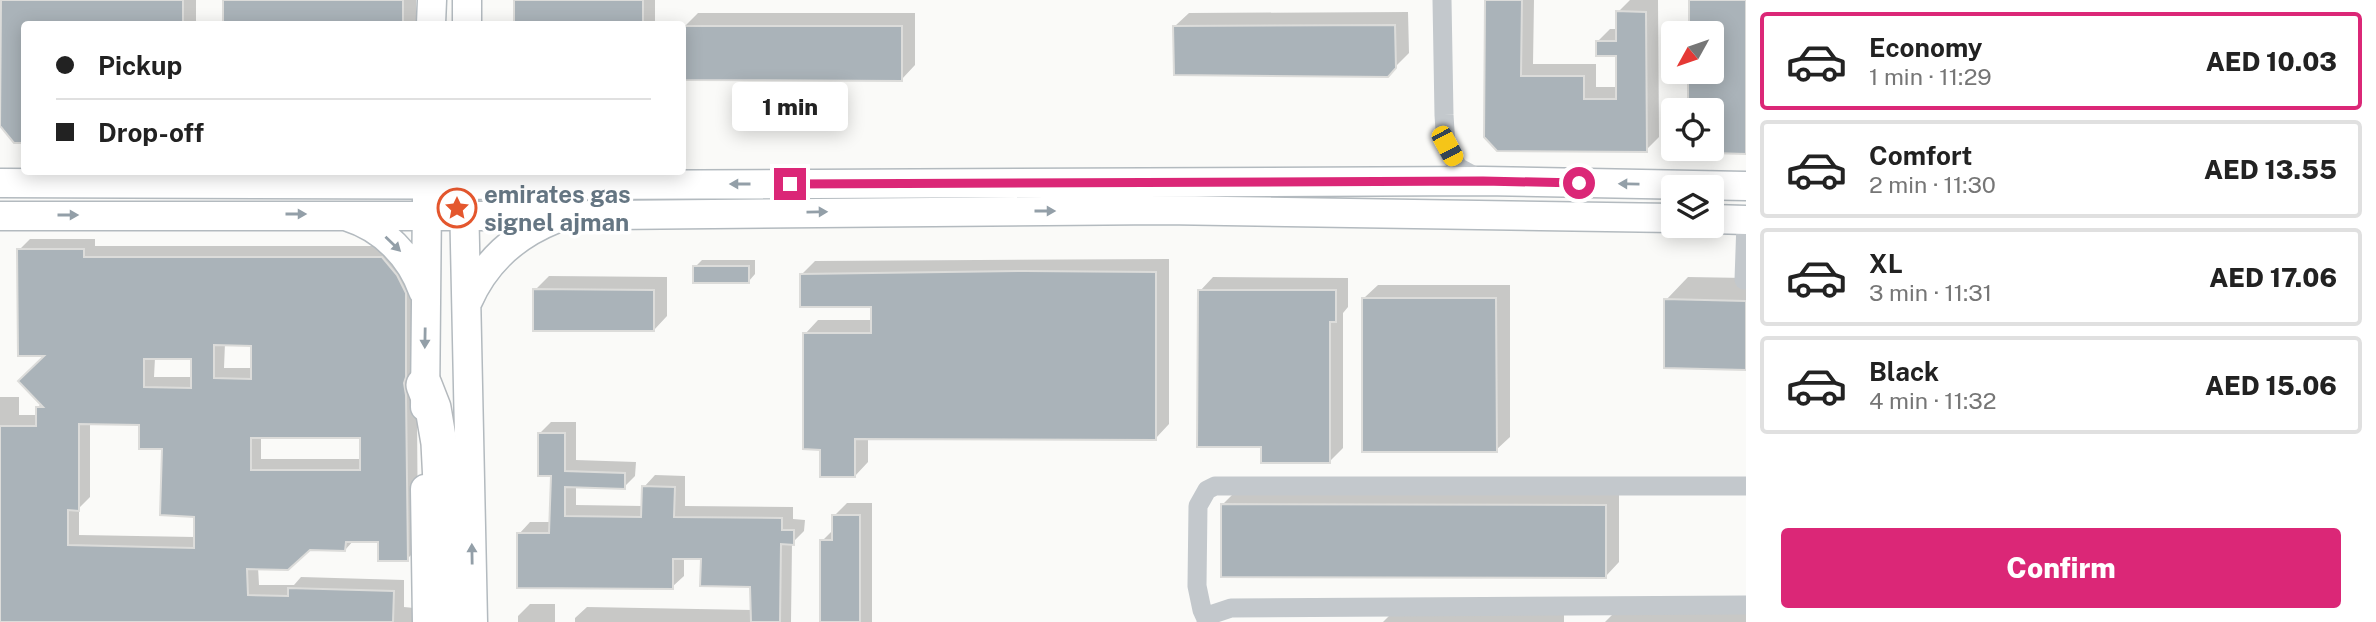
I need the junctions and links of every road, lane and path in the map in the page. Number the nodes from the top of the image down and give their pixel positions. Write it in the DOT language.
graph roads {
  1 [pos="432,0"];
  2 [pos="467,0"];
  3 [pos="1442,0"];
  4 [pos="431,21"];
  5 [pos="467,21"];
  6 [pos="360,175"];
  7 [pos="536,175"];
  8 [pos="427,178"];
  9 [pos="464,178"];
  10 [pos="1483,181"];
  11 [pos="0,183"];
  12 [pos="337,184"];
  13 [pos="555,185"];
  14 [pos="1746,186"];
  15 [pos="338,214"];
  16 [pos="427,215"];
  17 [pos="465,215"];
  18 [pos="570,215"];
  19 [pos="0,216"];
  20 [pos="1661,218"];
  21 [pos="1724,220"];
  22 [pos="1746,221"];
  23 [pos="1744,280"];
  24 [pos="426,298"];
  25 [pos="467,304"];
  26 [pos="424,385"];
  27 [pos="1746,486"];
  28 [pos="1746,605"];
  29 [pos="427,622"];
  30 [pos="448,622"];
  31 [pos="473,622"];
  32 [pos="1206,622"];
  1 -- 4 [label="main road"];
  2 -- 5 [label="main road"];
  3 -- 10 [label="street"];
  6 -- 12 [label="main road"];
  7 -- 13 [label="main road"];
  8 -- 9 [label="main road"];
  8 -- 12 [label="main road"];
  8 -- 16 [label="main road"];
  9 -- 13 [label="main road"];
  9 -- 17 [label="main road"];
  10 -- 13 [label="main road, one-way"];
  14 -- 10 [label="main road, one-way"];
  11 -- 12 [label="main road"];
  15 -- 16 [label="main road"];
  19 -- 15 [label="main road, one-way"];
  15 -- 24 [label="main road, one-way"];
  16 -- 17 [label="main road"];
  16 -- 24 [label="main road"];
  17 -- 18 [label="main road"];
  17 -- 25 [label="main road"];
  18 -- 20 [label="main road, one-way"];
  18 -- 25 [label="main road"];
  21 -- 22 [label="main road"];
  22 -- 23 [label="street"];
  24 -- 26 [label="main road, one-way"];
  31 -- 25 [label="main road, one-way"];
  26 -- 29 [label="main road"];
  26 -- 30 [label="highway"];
  27 -- 32 [label="street"];
  28 -- 32 [label="street"];
}
